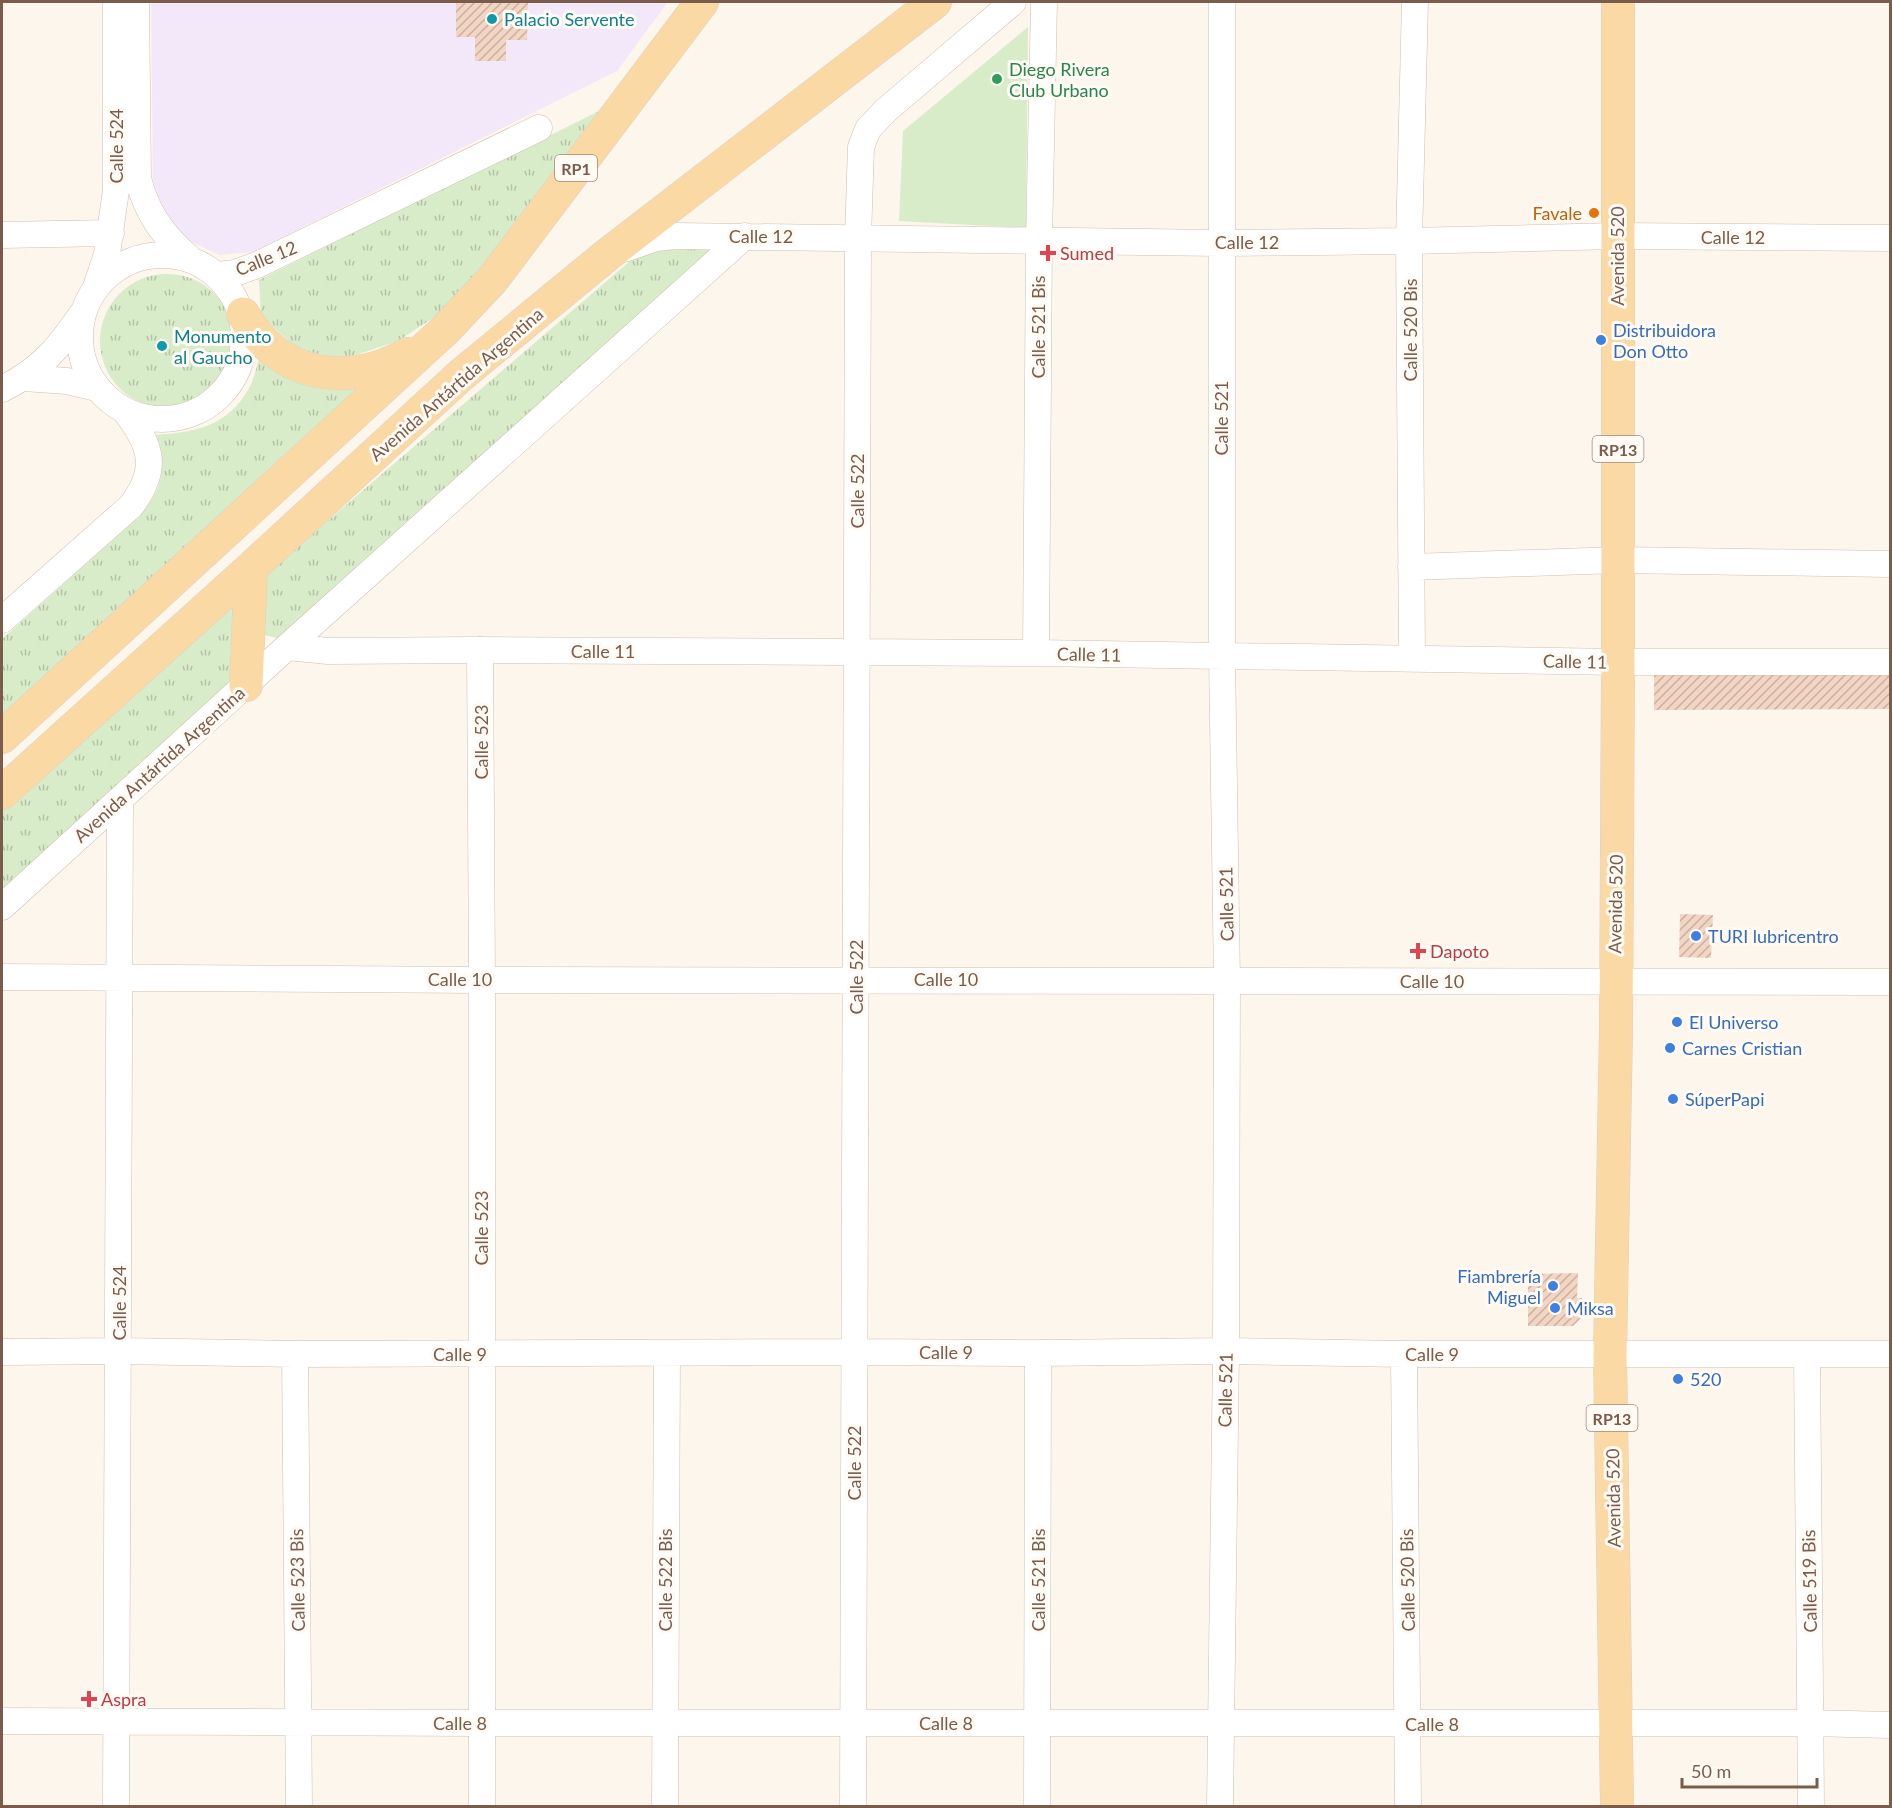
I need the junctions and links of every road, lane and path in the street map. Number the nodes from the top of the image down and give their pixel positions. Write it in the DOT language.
graph roads {
  1 [pos="116,2"];
  2 [pos="136,2"];
  3 [pos="702,2"];
  4 [pos="935,2"];
  5 [pos="1013,2"];
  6 [pos="1044,2"];
  7 [pos="1222,2"];
  8 [pos="1415,2"];
  9 [pos="1618,2"];
  10 [pos="539,128"];
  11 [pos="111,232"];
  12 [pos="2,235"];
  13 [pos="745,236"];
  14 [pos="1617,236"];
  15 [pos="858,237"];
  16 [pos="1890,238"];
  17 [pos="1039,242"];
  18 [pos="1409,242"];
  19 [pos="1220,243"];
  20 [pos="607,255"];
  21 [pos="188,257"];
  22 [pos="218,275"];
  23 [pos="96,288"];
  24 [pos="83,312"];
  25 [pos="243,314"];
  26 [pos="445,330"];
  27 [pos="24,378"];
  28 [pos="97,388"];
  29 [pos="2,389"];
  30 [pos="125,411"];
  31 [pos="1618,560"];
  32 [pos="1890,564"];
  33 [pos="1411,567"];
  34 [pos="252,568"];
  35 [pos="2,620"];
  36 [pos="287,647"];
  37 [pos="480,650"];
  38 [pos="857,653"];
  39 [pos="1036,653"];
  40 [pos="1222,657"];
  41 [pos="1412,658"];
  42 [pos="1618,662"];
  43 [pos="1890,662"];
  44 [pos="246,685"];
  45 [pos="2,737"];
  46 [pos="2,793"];
  47 [pos="120,800"];
  48 [pos="2,907"];
  49 [pos="2,977"];
  50 [pos="120,978"];
  51 [pos="856,979"];
  52 [pos="482,980"];
  53 [pos="1227,981"];
  54 [pos="1615,982"];
  55 [pos="1890,982"];
  56 [pos="119,1351"];
  57 [pos="1226,1351"];
  58 [pos="2,1352"];
  59 [pos="855,1352"];
  60 [pos="481,1353"];
  61 [pos="667,1353"];
  62 [pos="1038,1353"];
  63 [pos="294,1354"];
  64 [pos="1404,1354"];
  65 [pos="1610,1354"];
  66 [pos="1890,1354"];
  67 [pos="1807,1355"];
  68 [pos="117,1720"];
  69 [pos="2,1721"];
  70 [pos="298,1722"];
  71 [pos="480,1723"];
  72 [pos="664,1723"];
  73 [pos="854,1723"];
  74 [pos="1038,1723"];
  75 [pos="1810,1723"];
  76 [pos="1220,1724"];
  77 [pos="1408,1724"];
  78 [pos="1617,1724"];
  79 [pos="1890,1725"];
  80 [pos="116,1806"];
  81 [pos="299,1806"];
  82 [pos="482,1806"];
  83 [pos="665,1806"];
  84 [pos="853,1806"];
  85 [pos="1037,1806"];
  86 [pos="1220,1806"];
  87 [pos="1408,1806"];
  88 [pos="1617,1806"];
  89 [pos="1810,1806"];
  1 -- 11 [label="street, Calle 524"];
  2 -- 21 [label="street, Calle 524"];
  3 -- 26 [label="main road, RP1"];
  4 -- 20 [label="main road, Avenida Antártida Argentina"];
  5 -- 15 [label="street, Calle 522"];
  6 -- 17 [label="street, Calle 521 Bis"];
  7 -- 19 [label="street, Calle 521"];
  8 -- 18 [label="street, Calle 520 Bis"];
  9 -- 14 [label="main road, Avenida 520 / RP13"];
  10 -- 22 [label="street, Calle 12"];
  11 -- 12 [label="street"];
  11 -- 23 [label="street, Calle 524"];
  13 -- 15 [label="street, Calle 12"];
  13 -- 20 [label="street, Calle 12"];
  13 -- 36 [label="street, Avenida Antártida Argentina"];
  14 -- 16 [label="street, Calle 12"];
  14 -- 18 [label="street, Calle 12"];
  14 -- 31 [label="main road, Avenida 520 / RP13"];
  15 -- 17 [label="street, Calle 12"];
  15 -- 38 [label="street, Calle 522"];
  17 -- 19 [label="street, Calle 12"];
  17 -- 39 [label="street, Calle 521 Bis"];
  18 -- 19 [label="street, Calle 12"];
  18 -- 33 [label="street, Calle 520 Bis"];
  19 -- 40 [label="street, Calle 521"];
  20 -- 34 [label="main road, Avenida Antártida Argentina"];
  21 -- 22 [label="street"];
  21 -- 23 [label="street"];
  22 -- 25 [label="street"];
  23 -- 24 [label="street"];
  24 -- 27 [label="street"];
  24 -- 28 [label="street"];
  25 -- 26 [label="main road"];
  25 -- 30 [label="street"];
  26 -- 45 [label="main road"];
  27 -- 28 [label="street"];
  27 -- 29 [label="street"];
  28 -- 30 [label="street"];
  30 -- 35 [label="street"];
  31 -- 32 [label="street"];
  31 -- 33 [label="street"];
  31 -- 42 [label="main road, Avenida 520 / RP13"];
  33 -- 41 [label="street, Calle 520 Bis"];
  34 -- 44 [label="main road"];
  34 -- 46 [label="main road, Avenida Antártida Argentina"];
  36 -- 37 [label="street, Calle 11"];
  36 -- 44 [label="street, Avenida Antártida Argentina"];
  37 -- 38 [label="street, Calle 11"];
  37 -- 52 [label="street, Calle 523"];
  38 -- 39 [label="street, Calle 11"];
  38 -- 51 [label="street, Calle 522"];
  39 -- 40 [label="street, Calle 11"];
  40 -- 41 [label="street, Calle 11"];
  40 -- 53 [label="street, Calle 521"];
  41 -- 42 [label="street, Calle 11"];
  42 -- 43 [label="street, Calle 11"];
  42 -- 54 [label="main road, Avenida 520 / RP13"];
  44 -- 47 [label="street, Avenida Antártida Argentina"];
  47 -- 48 [label="street, Avenida Antártida Argentina"];
  47 -- 50 [label="street, Calle 524"];
  49 -- 50 [label="street, Calle 10"];
  50 -- 52 [label="street, Calle 10"];
  50 -- 56 [label="street, Calle 524"];
  51 -- 52 [label="street, Calle 10"];
  51 -- 53 [label="street, Calle 10"];
  51 -- 59 [label="street, Calle 522"];
  52 -- 60 [label="street, Calle 523"];
  53 -- 54 [label="street, Calle 10"];
  53 -- 57 [label="street, Calle 521"];
  54 -- 55 [label="street, Calle 10"];
  54 -- 65 [label="main road, Avenida 520 / RP13"];
  56 -- 58 [label="street, Calle 9"];
  56 -- 63 [label="street, Calle 9"];
  56 -- 68 [label="street, Calle 524"];
  57 -- 62 [label="street, Calle 9"];
  57 -- 64 [label="street, Calle 9"];
  57 -- 76 [label="street, Calle 521"];
  59 -- 61 [label="street, Calle 9"];
  59 -- 62 [label="street, Calle 9"];
  59 -- 73 [label="street, Calle 522"];
  60 -- 61 [label="street, Calle 9"];
  60 -- 63 [label="street, Calle 9"];
  60 -- 71 [label="street, Calle 523"];
  61 -- 72 [label="street, Calle 522 Bis"];
  62 -- 74 [label="street, Calle 521 Bis"];
  63 -- 70 [label="street, Calle 523 Bis"];
  64 -- 65 [label="street, Calle 9"];
  64 -- 77 [label="street, Calle 520 Bis"];
  65 -- 67 [label="street, Calle 9"];
  65 -- 78 [label="main road, Avenida 520 / RP13"];
  66 -- 67 [label="street, Calle 9"];
  67 -- 75 [label="street, Calle 519 Bis"];
  68 -- 69 [label="street, Calle 8"];
  68 -- 70 [label="street, Calle 8"];
  68 -- 80 [label="street, Calle 524"];
  70 -- 71 [label="street, Calle 8"];
  70 -- 81 [label="street, Calle 523 Bis"];
  71 -- 72 [label="street, Calle 8"];
  71 -- 82 [label="street, Calle 523"];
  72 -- 73 [label="street, Calle 8"];
  72 -- 83 [label="street, Calle 522 Bis"];
  73 -- 74 [label="street, Calle 8"];
  73 -- 84 [label="street, Calle 522"];
  74 -- 76 [label="street, Calle 8"];
  74 -- 85 [label="street, Calle 521 Bis"];
  75 -- 78 [label="street, Calle 8"];
  75 -- 79 [label="street, Calle 8"];
  75 -- 89 [label="street, Calle 519 Bis"];
  76 -- 77 [label="street, Calle 8"];
  76 -- 86 [label="street, Calle 521"];
  77 -- 78 [label="street, Calle 8"];
  77 -- 87 [label="street, Calle 520 Bis"];
  78 -- 88 [label="main road, Avenida 520 / RP13"];
}
